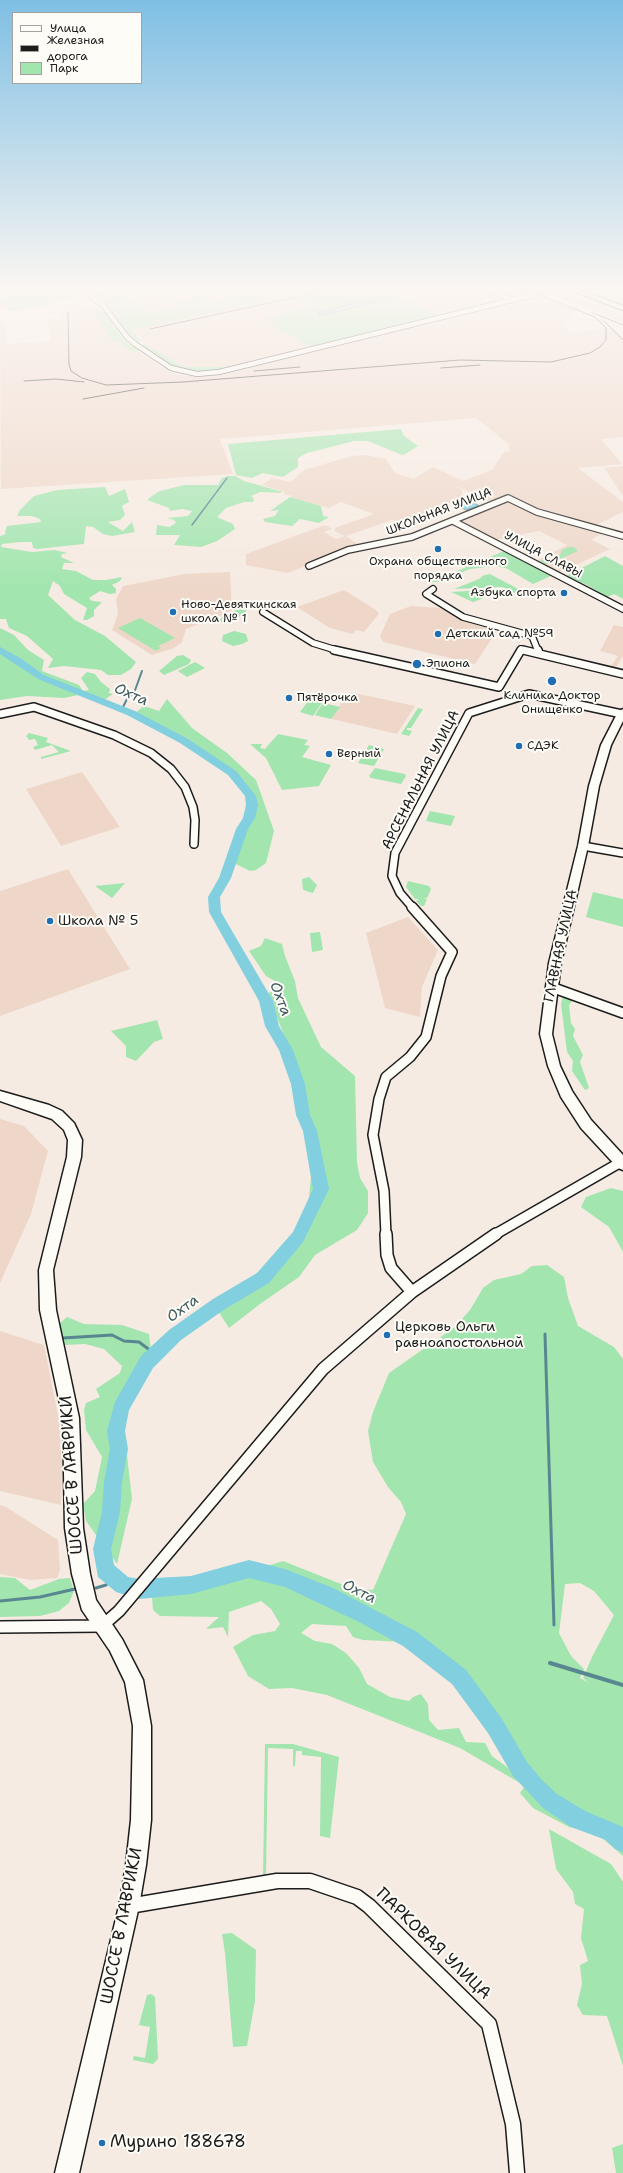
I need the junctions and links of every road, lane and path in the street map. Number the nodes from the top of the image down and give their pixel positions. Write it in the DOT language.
graph roads {
  1 [pos="453,521"];
  2 [pos="623,536"];
  3 [pos="309,566"];
  4 [pos="433,589"];
  5 [pos="623,609"];
  6 [pos="263,612"];
  7 [pos="539,653"];
  8 [pos="623,674"];
  9 [pos="622,713"];
  10 [pos="0,714"];
  11 [pos="194,844"];
  12 [pos="583,846"];
  13 [pos="623,853"];
  14 [pos="551,986"];
  15 [pos="623,1013"];
  16 [pos="0,1096"];
  17 [pos="622,1163"];
  18 [pos="412,1292"];
  19 [pos="102,1626"];
  20 [pos="0,1627"];
  21 [pos="129,1906"];
  22 [pos="67,2173"];
  23 [pos="517,2173"];
  1 -- 2 [label="street, ШКОЛЬНАЯ УЛИЦА"];
  1 -- 3 [label="street, ШКОЛЬНАЯ УЛИЦА"];
  1 -- 5 [label="street, УЛИЦА СЛАВЫ"];
  4 -- 7 [label="street"];
  6 -- 7 [label="street"];
  7 -- 8 [label="street"];
  9 -- 12 [label="main road, ГЛАВНАЯ УЛИЦА"];
  9 -- 18 [label="street, АРСЕНАЛЬНАЯ УЛИЦА"];
  10 -- 11 [label="street"];
  12 -- 13 [label="street"];
  12 -- 14 [label="main road, ГЛАВНАЯ УЛИЦА"];
  14 -- 15 [label="street"];
  14 -- 17 [label="main road, ГЛАВНАЯ УЛИЦА"];
  16 -- 19 [label="main road, ШОССЕ В ЛАВРИКИ"];
  17 -- 18 [label="street"];
  18 -- 19 [label="street"];
  19 -- 20 [label="street"];
  19 -- 21 [label="main road, ШОССЕ В ЛАВРИКИ"];
  21 -- 22 [label="main road, ШОССЕ В ЛАВРИКИ"];
  21 -- 23 [label="street, ПАРКОВАЯ УЛИЦА"];
}
